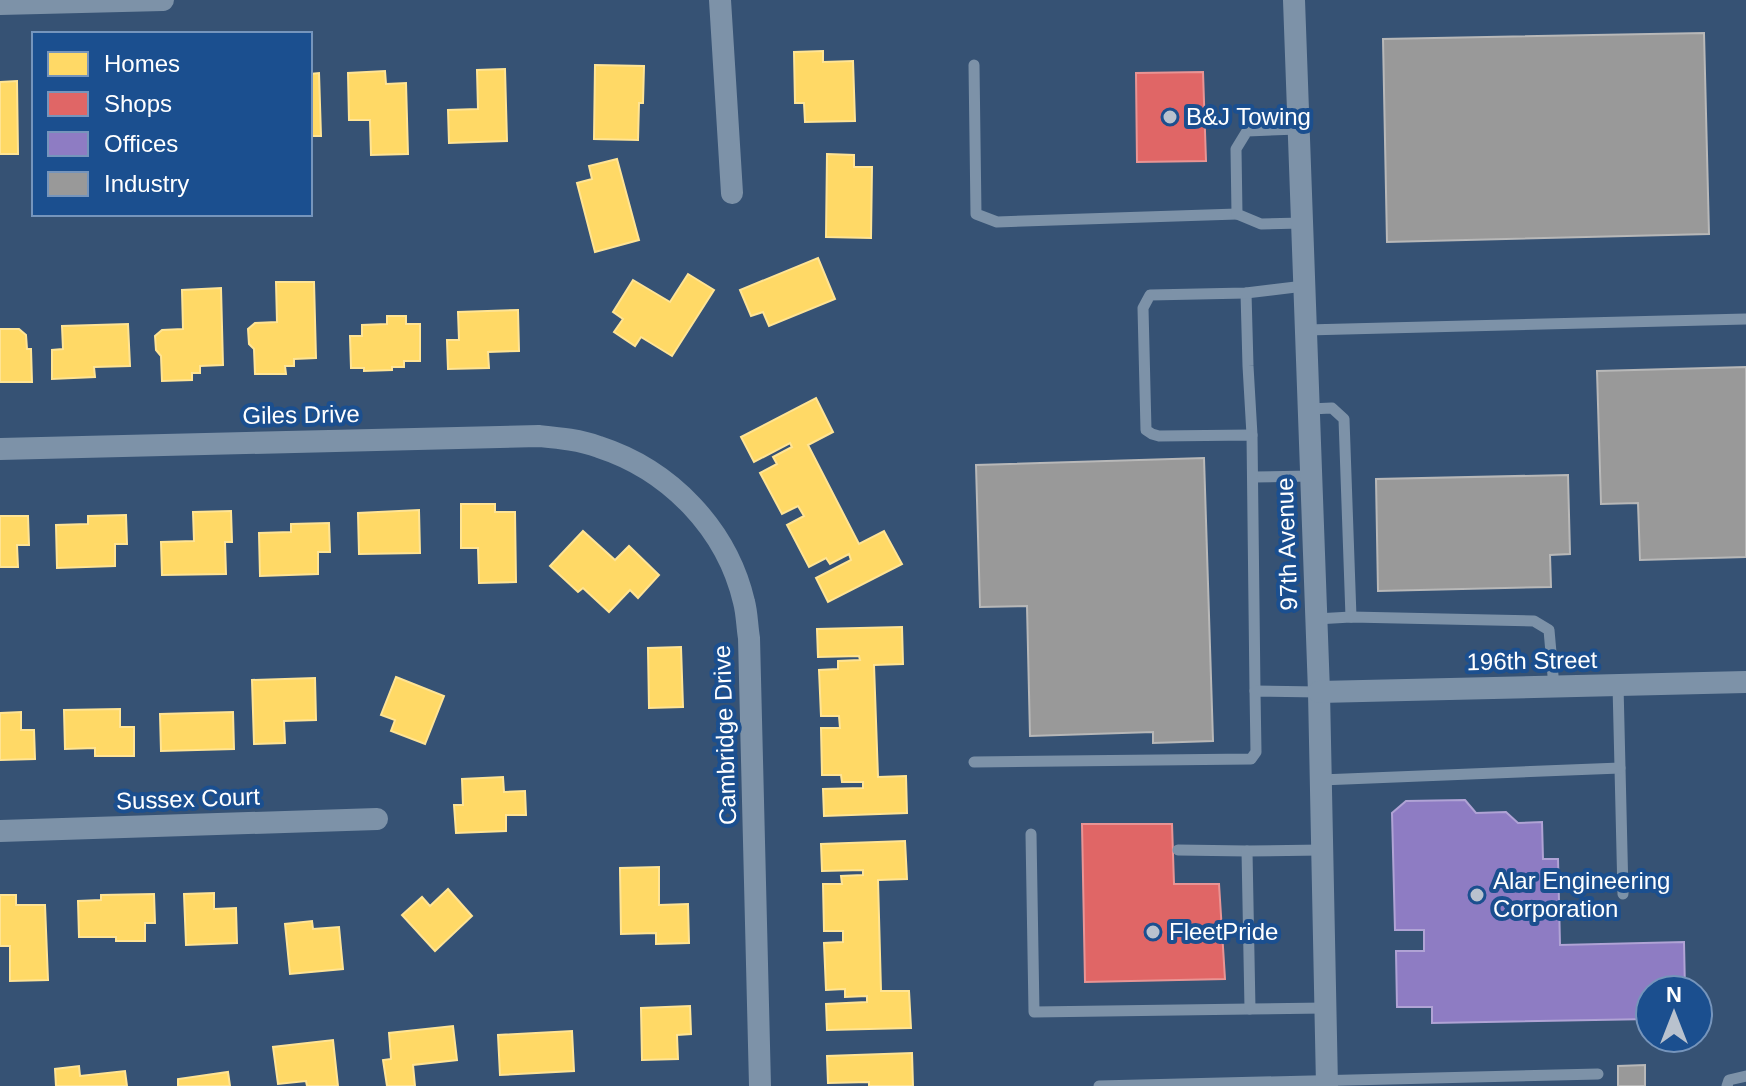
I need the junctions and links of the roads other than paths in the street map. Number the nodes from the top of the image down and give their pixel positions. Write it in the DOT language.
graph roads {
  1 [pos="163,0"];
  2 [pos="720,0"];
  3 [pos="1294,0"];
  4 [pos="67,1"];
  5 [pos="0,4"];
  6 [pos="974,65"];
  7 [pos="1298,129"];
  8 [pos="732,193"];
  9 [pos="1237,214"];
  10 [pos="1302,223"];
  11 [pos="1304,286"];
  12 [pos="1246,293"];
  13 [pos="1746,319"];
  14 [pos="1306,330"];
  15 [pos="1309,409"];
  16 [pos="1252,435"];
  17 [pos="602,448"];
  18 [pos="0,449"];
  19 [pos="1311,476"];
  20 [pos="1254,477"];
  21 [pos="1351,617"];
  22 [pos="1316,619"];
  23 [pos="1746,682"];
  24 [pos="1618,685"];
  25 [pos="1554,687"];
  26 [pos="1255,691"];
  27 [pos="1319,692"];
  28 [pos="974,762"];
  29 [pos="1620,768"];
  30 [pos="1321,780"];
  31 [pos="377,819"];
  32 [pos="0,831"];
  33 [pos="1031,834"];
  34 [pos="1178,850"];
  35 [pos="1322,850"];
  36 [pos="1247,851"];
  37 [pos="1623,894"];
  38 [pos="1325,1008"];
  39 [pos="1250,1009"];
  40 [pos="1598,1074"];
  41 [pos="1746,1076"];
  42 [pos="1327,1083"];
  43 [pos="760,1086"];
  44 [pos="1099,1086"];
  45 [pos="1727,1086"];
  1 -- 4 [label="street"];
  2 -- 8 [label="street"];
  3 -- 7 [label="street, 97th Avenue"];
  4 -- 5 [label="street"];
  6 -- 9 [label="lane"];
  7 -- 9 [label="lane"];
  7 -- 10 [label="street, 97th Avenue"];
  9 -- 10 [label="lane"];
  10 -- 11 [label="street, 97th Avenue"];
  11 -- 12 [label="lane"];
  11 -- 14 [label="street, 97th Avenue"];
  12 -- 16 [label="lane"];
  12 -- 16 [label="lane"];
  13 -- 14 [label="lane"];
  14 -- 15 [label="street, 97th Avenue"];
  15 -- 19 [label="street, 97th Avenue"];
  15 -- 21 [label="lane"];
  16 -- 20 [label="lane"];
  17 -- 18 [label="street, Giles Drive"];
  17 -- 43 [label="street, Cambridge Drive"];
  19 -- 20 [label="lane"];
  19 -- 22 [label="street, 97th Avenue"];
  20 -- 26 [label="lane"];
  21 -- 22 [label="lane"];
  21 -- 25 [label="lane"];
  22 -- 27 [label="street, 97th Avenue"];
  23 -- 24 [label="street, 196th Street"];
  24 -- 25 [label="street, 196th Street"];
  24 -- 29 [label="lane"];
  25 -- 27 [label="street, 196th Street"];
  26 -- 27 [label="lane"];
  26 -- 28 [label="lane"];
  27 -- 30 [label="street, 97th Avenue"];
  29 -- 30 [label="lane"];
  29 -- 37 [label="lane"];
  30 -- 35 [label="street, 97th Avenue"];
  31 -- 32 [label="street, Sussex Court"];
  33 -- 39 [label="lane"];
  34 -- 36 [label="lane"];
  35 -- 36 [label="lane"];
  35 -- 38 [label="street, 97th Avenue"];
  36 -- 39 [label="lane"];
  38 -- 39 [label="lane"];
  38 -- 42 [label="street, 97th Avenue"];
  40 -- 42 [label="lane"];
  41 -- 45 [label="lane"];
  42 -- 44 [label="lane"];
}
